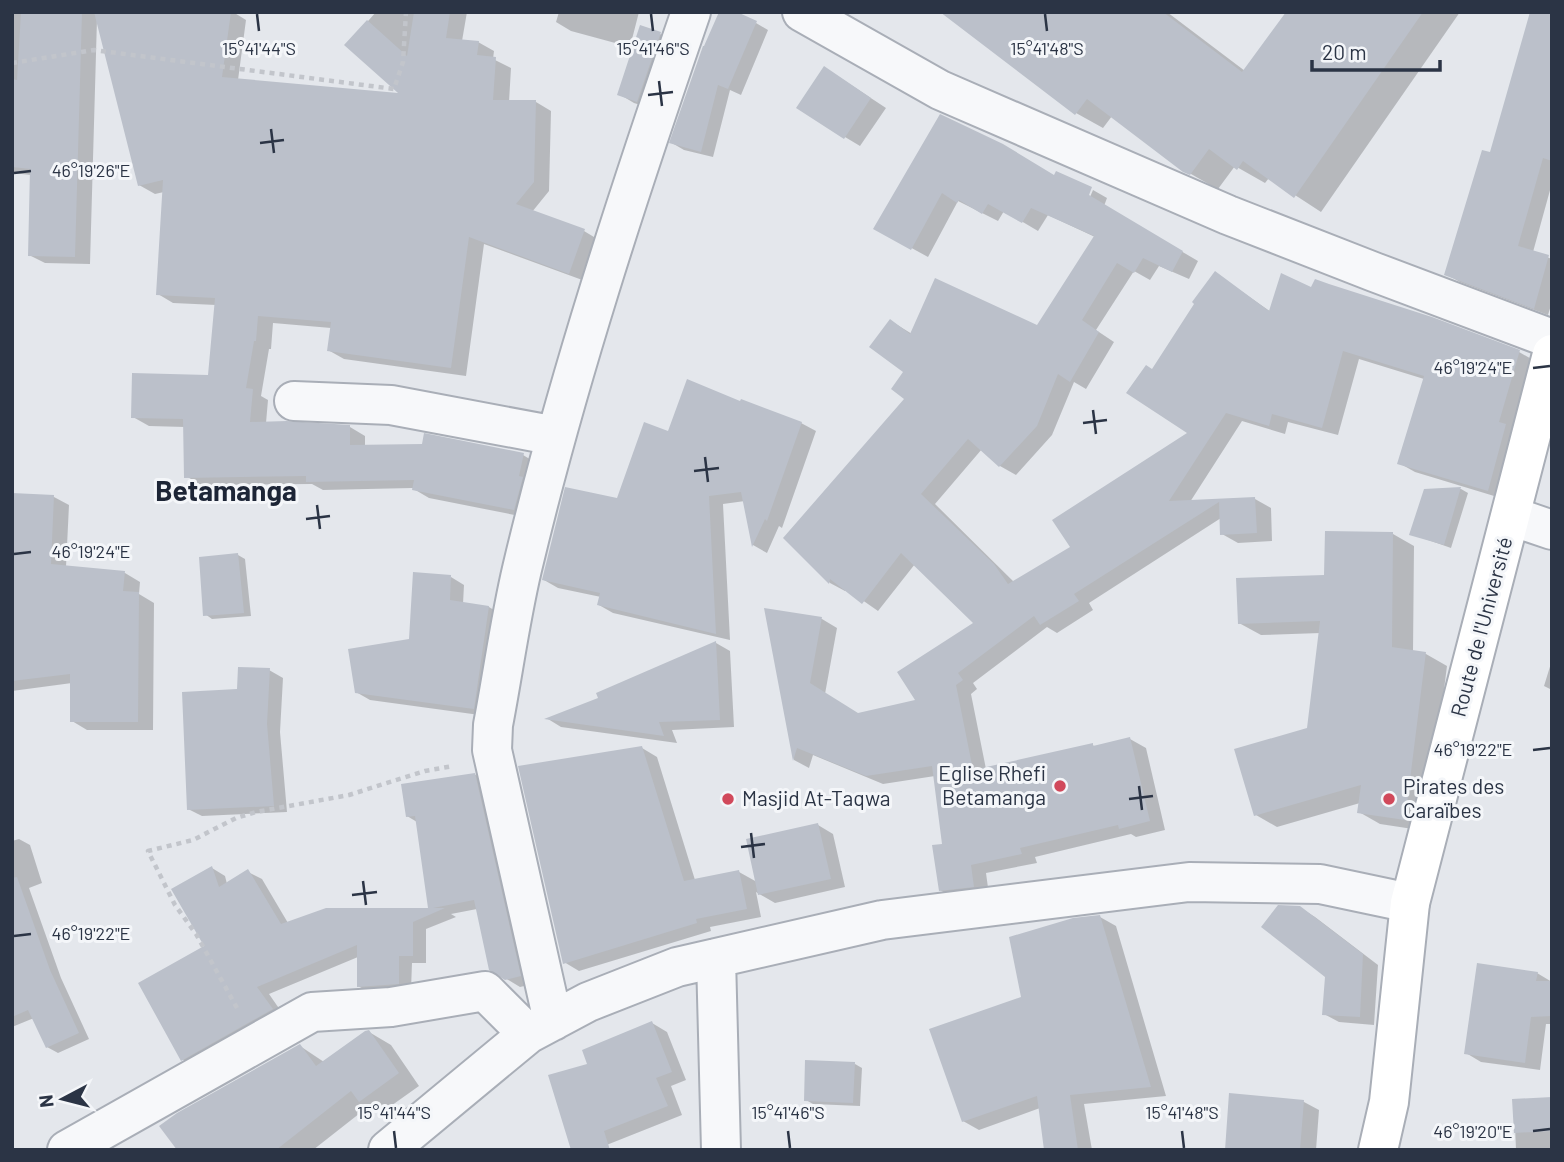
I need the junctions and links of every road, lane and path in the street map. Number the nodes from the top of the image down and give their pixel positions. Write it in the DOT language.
graph roads {
  1 [pos="407,12"];
  2 [pos="691,12"];
  3 [pos="802,12"];
  4 [pos="12,63"];
  5 [pos="1552,339"];
  6 [pos="1552,354"];
  7 [pos="294,401"];
  8 [pos="555,436"];
  9 [pos="1511,516"];
  10 [pos="1552,530"];
  11 [pos="494,759"];
  12 [pos="1410,903"];
  13 [pos="716,958"];
  14 [pos="540,1028"];
  15 [pos="257,1042"];
  16 [pos="67,1150"];
  17 [pos="387,1150"];
  18 [pos="721,1150"];
  19 [pos="1378,1150"];
  1 -- 4 [label="path"];
  2 -- 8 [label="street"];
  3 -- 5 [label="street"];
  6 -- 9 [label="street, Route de l'Université"];
  7 -- 8 [label="street"];
  8 -- 11 [label="street"];
  9 -- 10 [label="street"];
  9 -- 12 [label="street, Route de l'Université"];
  11 -- 14 [label="street"];
  11 -- 15 [label="path"];
  12 -- 13 [label="street"];
  12 -- 19 [label="street, Route de l'Université"];
  13 -- 14 [label="street"];
  13 -- 18 [label="street"];
  14 -- 15 [label="street"];
  14 -- 17 [label="street"];
  15 -- 16 [label="street"];
}
